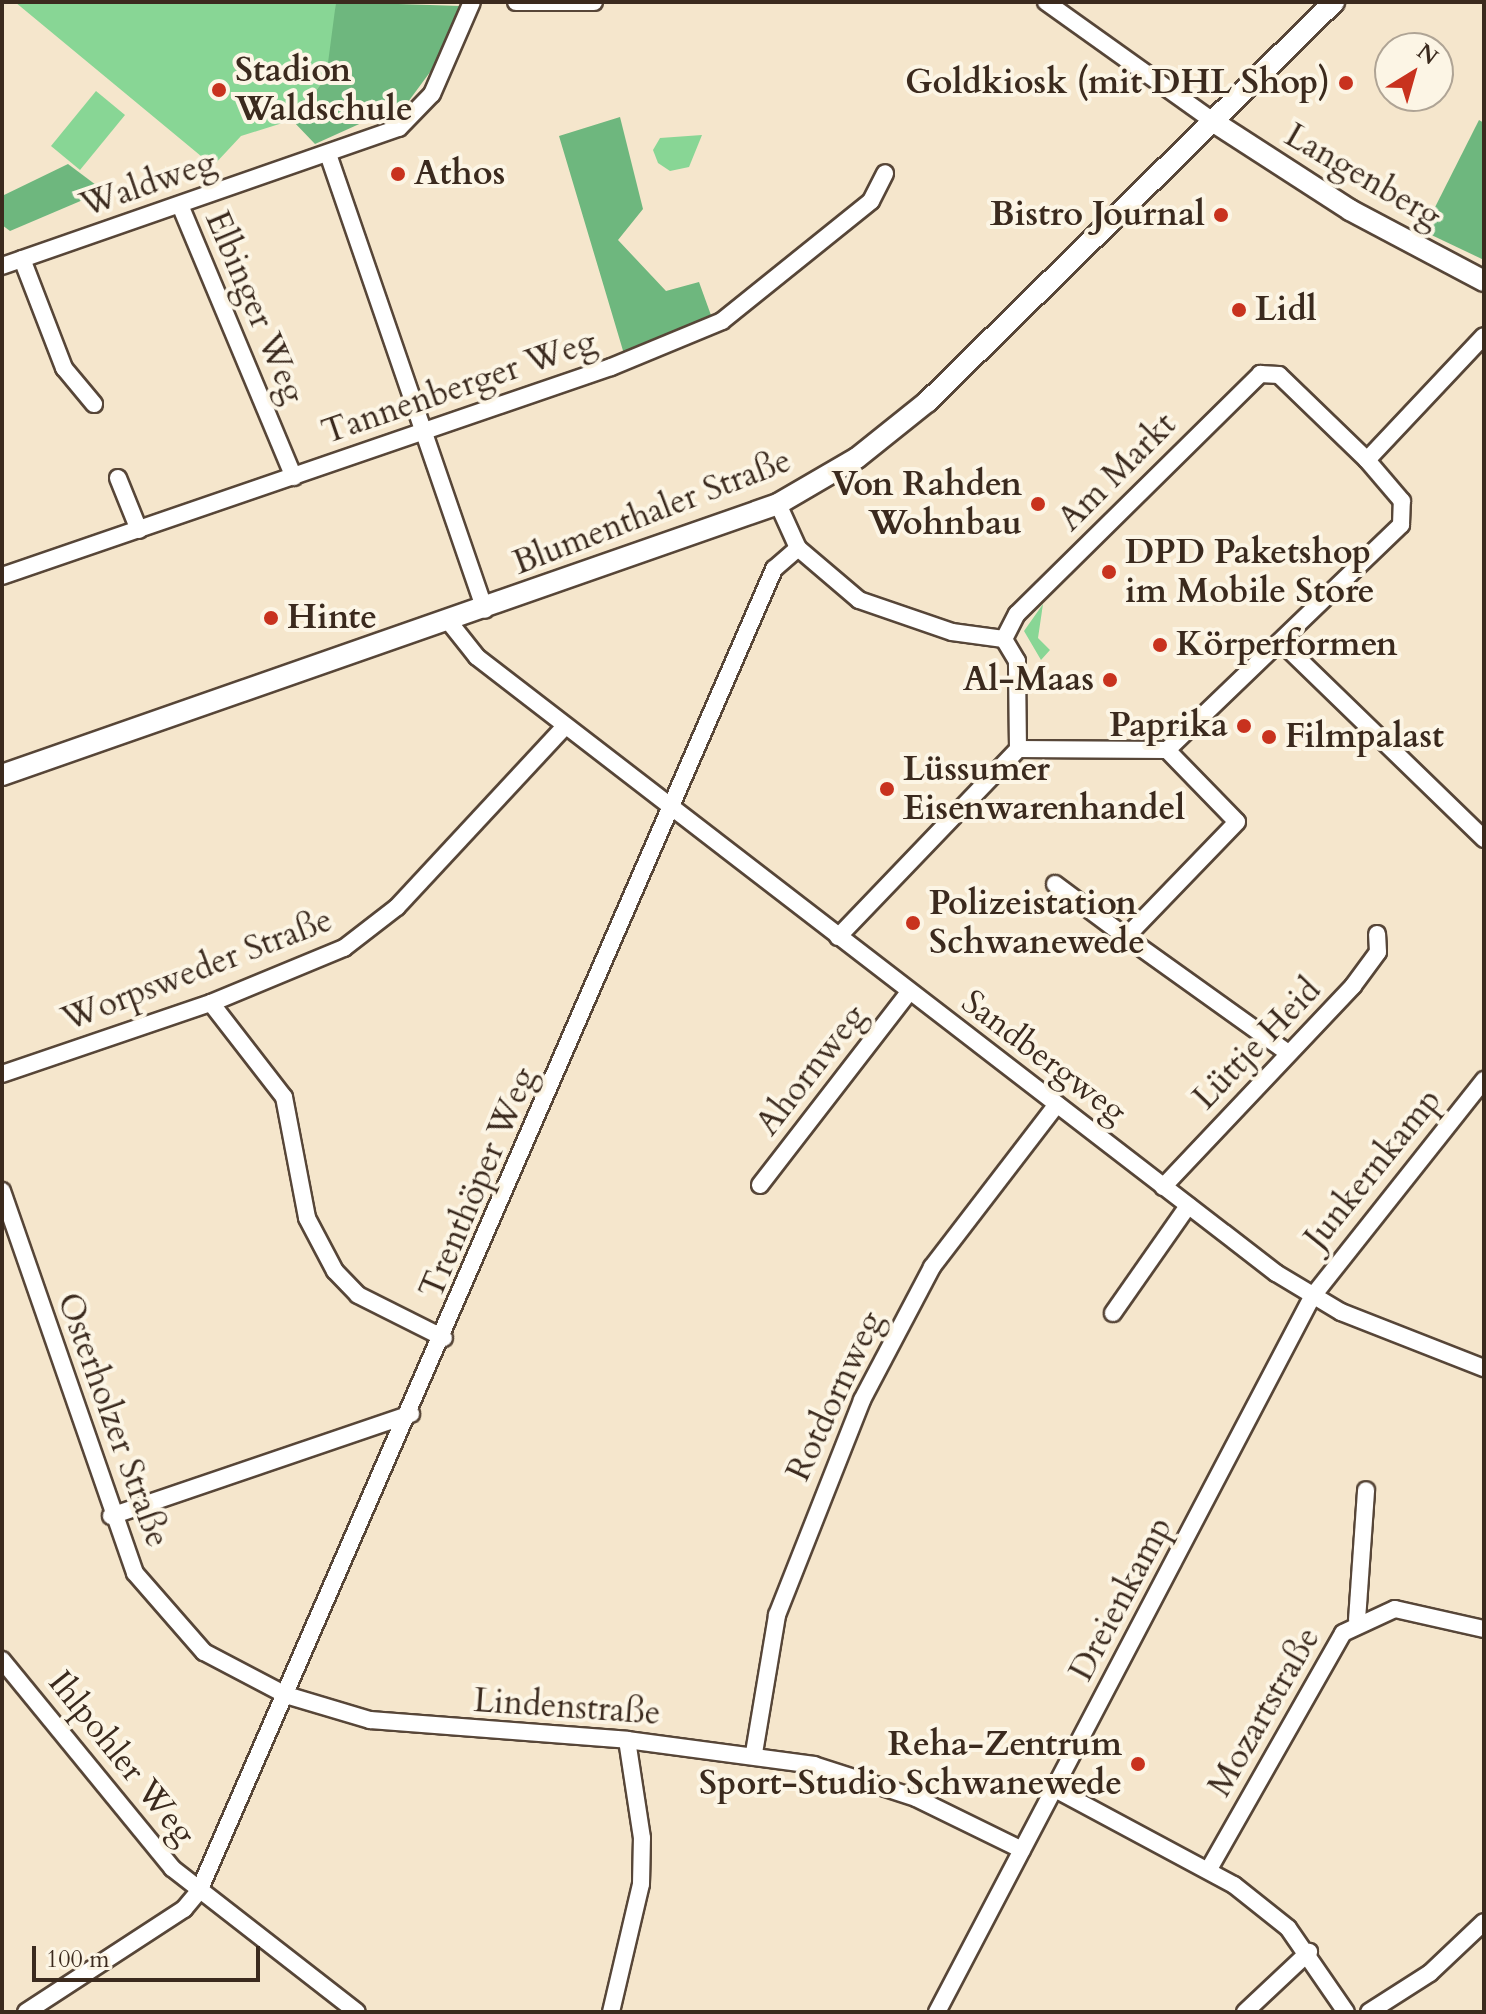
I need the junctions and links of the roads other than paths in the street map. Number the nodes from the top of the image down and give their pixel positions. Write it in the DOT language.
graph roads {
  1 [pos="472,2"];
  2 [pos="516,2"];
  3 [pos="594,2"];
  4 [pos="1046,2"];
  5 [pos="1334,2"];
  6 [pos="1214,122"];
  7 [pos="328,154"];
  8 [pos="885,173"];
  9 [pos="180,205"];
  10 [pos="22,259"];
  11 [pos="2,266"];
  12 [pos="1484,281"];
  13 [pos="1484,336"];
  14 [pos="94,404"];
  15 [pos="422,433"];
  16 [pos="1367,460"];
  17 [pos="294,477"];
  18 [pos="118,478"];
  19 [pos="778,504"];
  20 [pos="139,530"];
  21 [pos="798,548"];
  22 [pos="2,576"];
  23 [pos="485,610"];
  24 [pos="450,623"];
  25 [pos="1004,639"];
  26 [pos="1281,642"];
  27 [pos="565,726"];
  28 [pos="1018,749"];
  29 [pos="1167,750"];
  30 [pos="2,775"];
  31 [pos="673,809"];
  32 [pos="1484,839"];
  33 [pos="1055,884"];
  34 [pos="1377,934"];
  35 [pos="838,937"];
  36 [pos="1126,937"];
  37 [pos="909,992"];
  38 [pos="211,1003"];
  39 [pos="1288,1053"];
  40 [pos="2,1074"];
  41 [pos="1484,1080"];
  42 [pos="1057,1104"];
  43 [pos="760,1185"];
  44 [pos="1163,1187"];
  45 [pos="2,1191"];
  46 [pos="1188,1206"];
  47 [pos="9,1236"];
  48 [pos="1312,1297"];
  49 [pos="1113,1313"];
  50 [pos="444,1338"];
  51 [pos="1484,1368"];
  52 [pos="411,1414"];
  53 [pos="1366,1490"];
  54 [pos="111,1516"];
  55 [pos="1357,1620"];
  56 [pos="1484,1629"];
  57 [pos="2,1660"];
  58 [pos="286,1695"];
  59 [pos="627,1740"];
  60 [pos="754,1753"];
  61 [pos="1055,1789"];
  62 [pos="1022,1850"];
  63 [pos="1209,1869"];
  64 [pos="199,1891"];
  65 [pos="1484,1922"];
  66 [pos="1309,1952"];
  67 [pos="26,2012"];
  68 [pos="357,2012"];
  69 [pos="611,2012"];
  70 [pos="937,2012"];
  71 [pos="1245,2012"];
  72 [pos="1346,2012"];
  73 [pos="1369,2012"];
  1 -- 7 [label="street, Waldweg"];
  2 -- 3 [label="street"];
  4 -- 6 [label="street"];
  5 -- 6 [label="main road, Blumenthaler Straße"];
  6 -- 12 [label="main road, Langenberg"];
  6 -- 19 [label="main road, Blumenthaler Straße"];
  7 -- 9 [label="street, Waldweg"];
  7 -- 15 [label="street"];
  8 -- 15 [label="street, Tannenberger Weg"];
  9 -- 10 [label="street, Waldweg"];
  9 -- 17 [label="street, Elbinger Weg"];
  10 -- 11 [label="street, Waldweg"];
  10 -- 14 [label="street"];
  13 -- 16 [label="street"];
  15 -- 17 [label="street, Tannenberger Weg"];
  15 -- 23 [label="street"];
  16 -- 25 [label="street, Am Markt"];
  16 -- 26 [label="street, Am Markt"];
  17 -- 20 [label="street, Tannenberger Weg"];
  18 -- 20 [label="street"];
  19 -- 21 [label="street"];
  19 -- 23 [label="main road, Blumenthaler Straße"];
  20 -- 22 [label="street, Tannenberger Weg"];
  21 -- 25 [label="street"];
  21 -- 31 [label="street, Trenthöper Weg"];
  23 -- 24 [label="main road, Blumenthaler Straße"];
  24 -- 27 [label="street, Sandbergweg"];
  24 -- 30 [label="main road, Blumenthaler Straße"];
  25 -- 28 [label="street"];
  26 -- 29 [label="street, Am Markt"];
  26 -- 32 [label="street"];
  27 -- 31 [label="street, Sandbergweg"];
  27 -- 38 [label="street, Worpsweder Straße"];
  28 -- 29 [label="street"];
  28 -- 35 [label="street"];
  29 -- 36 [label="street"];
  31 -- 35 [label="street, Sandbergweg"];
  31 -- 50 [label="street, Trenthöper Weg"];
  33 -- 36 [label="street"];
  34 -- 39 [label="street, Lüttje Heid"];
  35 -- 37 [label="street, Sandbergweg"];
  36 -- 39 [label="street"];
  37 -- 42 [label="street, Sandbergweg"];
  37 -- 43 [label="street, Ahornweg"];
  38 -- 40 [label="street, Worpsweder Straße"];
  38 -- 50 [label="street"];
  39 -- 44 [label="street, Lüttje Heid"];
  41 -- 48 [label="street, Junkernkamp"];
  42 -- 44 [label="street, Sandbergweg"];
  42 -- 60 [label="street, Rotdornweg"];
  44 -- 46 [label="street, Sandbergweg"];
  45 -- 47 [label="street, Osterholzer Straße"];
  46 -- 48 [label="street, Sandbergweg"];
  46 -- 49 [label="street"];
  47 -- 54 [label="street, Osterholzer Straße"];
  48 -- 51 [label="street, Sandbergweg"];
  48 -- 61 [label="street, Dreienkamp"];
  50 -- 52 [label="street, Trenthöper Weg"];
  52 -- 54 [label="street"];
  52 -- 58 [label="street, Trenthöper Weg"];
  53 -- 55 [label="street"];
  54 -- 58 [label="street, Osterholzer Straße"];
  55 -- 56 [label="street, Mozartstraße"];
  55 -- 63 [label="street, Mozartstraße"];
  57 -- 64 [label="street, Ihlpohler Weg"];
  58 -- 59 [label="street, Lindenstraße"];
  58 -- 64 [label="street, Trenthöper Weg"];
  59 -- 60 [label="street, Lindenstraße"];
  59 -- 69 [label="street"];
  60 -- 62 [label="street, Lindenstraße"];
  61 -- 62 [label="street, Dreienkamp"];
  61 -- 63 [label="street"];
  62 -- 70 [label="street, Dreienkamp"];
  63 -- 66 [label="street"];
  64 -- 67 [label="street"];
  64 -- 68 [label="street, Ihlpohler Weg"];
  65 -- 73 [label="street"];
  66 -- 71 [label="street"];
  66 -- 72 [label="street"];
}
